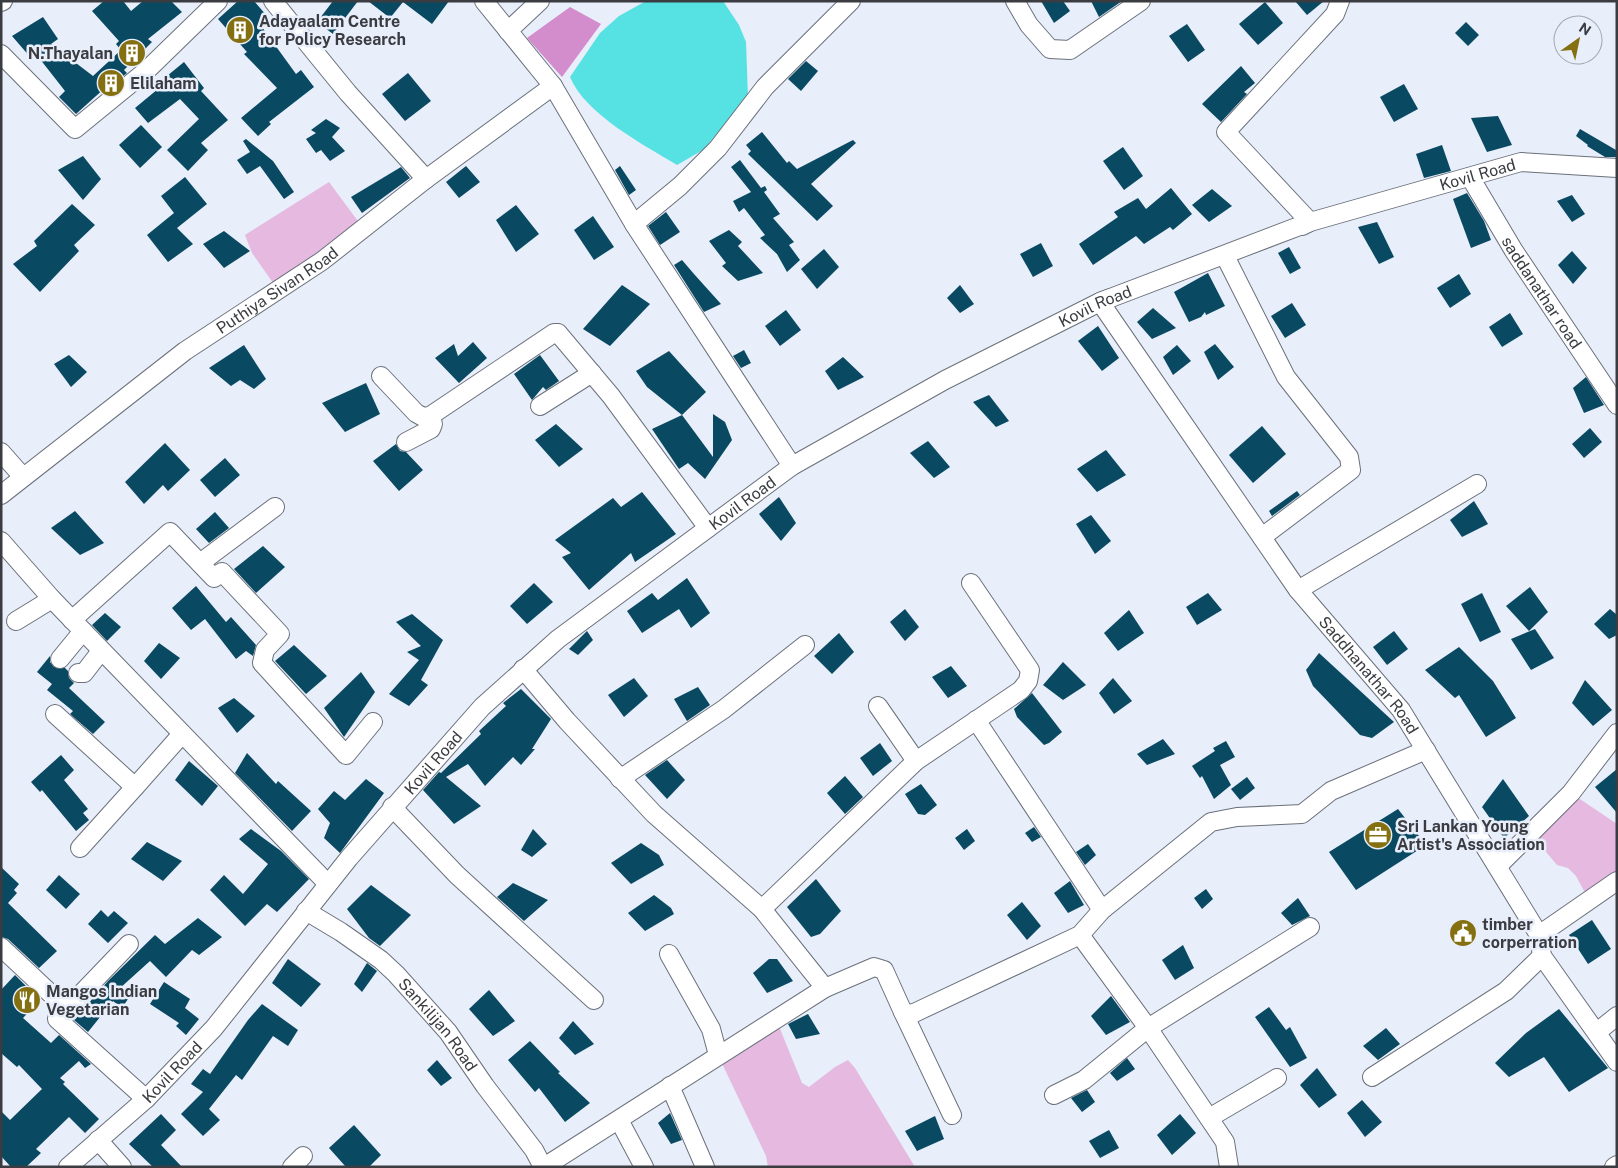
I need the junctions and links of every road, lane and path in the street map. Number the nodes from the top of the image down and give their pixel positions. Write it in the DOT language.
graph roads {
  1 [pos="218,1"];
  2 [pos="273,1"];
  3 [pos="484,1"];
  4 [pos="540,1"];
  5 [pos="851,1"];
  6 [pos="1015,1"];
  7 [pos="1141,1"];
  8 [pos="1340,1"];
  9 [pos="508,31"];
  10 [pos="1,54"];
  11 [pos="553,86"];
  12 [pos="1617,168"];
  13 [pos="1470,178"];
  14 [pos="426,179"];
  15 [pos="1310,222"];
  16 [pos="634,224"];
  17 [pos="1225,256"];
  18 [pos="1100,302"];
  19 [pos="592,373"];
  20 [pos="381,376"];
  21 [pos="1617,405"];
  22 [pos="540,406"];
  23 [pos="430,416"];
  24 [pos="406,442"];
  25 [pos="1,452"];
  26 [pos="792,466"];
  27 [pos="23,477"];
  28 [pos="1477,484"];
  29 [pos="1,495"];
  30 [pos="275,506"];
  31 [pos="708,528"];
  32 [pos="1262,537"];
  33 [pos="1,542"];
  34 [pos="200,563"];
  35 [pos="971,583"];
  36 [pos="1298,590"];
  37 [pos="52,599"];
  38 [pos="16,621"];
  39 [pos="78,626"];
  40 [pos="805,645"];
  41 [pos="102,650"];
  42 [pos="60,659"];
  43 [pos="523,669"];
  44 [pos="78,673"];
  45 [pos="878,706"];
  46 [pos="56,714"];
  47 [pos="976,720"];
  48 [pos="373,722"];
  49 [pos="1617,732"];
  50 [pos="182,734"];
  51 [pos="1426,750"];
  52 [pos="916,761"];
  53 [pos="620,779"];
  54 [pos="136,787"];
  55 [pos="392,807"];
  56 [pos="80,848"];
  57 [pos="1498,866"];
  58 [pos="1617,881"];
  59 [pos="328,884"];
  60 [pos="762,909"];
  61 [pos="1102,910"];
  62 [pos="306,911"];
  63 [pos="1310,927"];
  64 [pos="1080,935"];
  65 [pos="1539,935"];
  66 [pos="129,944"];
  67 [pos="1,948"];
  68 [pos="669,954"];
  69 [pos="1542,956"];
  70 [pos="825,988"];
  71 [pos="594,1000"];
  72 [pos="67,1009"];
  73 [pos="903,1012"];
  74 [pos="1617,1016"];
  75 [pos="1148,1028"];
  76 [pos="1597,1032"];
  77 [pos="718,1055"];
  78 [pos="1617,1062"];
  79 [pos="1372,1077"];
  80 [pos="1277,1078"];
  81 [pos="670,1086"];
  82 [pos="1054,1095"];
  83 [pos="146,1099"];
  84 [pos="952,1115"];
  85 [pos="1209,1118"];
  86 [pos="619,1120"];
  87 [pos="98,1140"];
  88 [pos="68,1167"];
  89 [pos="122,1167"];
  90 [pos="543,1167"];
  91 [pos="644,1167"];
  92 [pos="705,1167"];
  93 [pos="1229,1167"];
  1 -- 10 [label="street"];
  2 -- 14 [label="street"];
  3 -- 9 [label="street"];
  4 -- 9 [label="street"];
  5 -- 16 [label="street"];
  6 -- 7 [label="street"];
  8 -- 15 [label="street"];
  9 -- 11 [label="street"];
  11 -- 14 [label="street, Puthiya Sivan Road"];
  11 -- 16 [label="street"];
  12 -- 13 [label="street, Kovil Road"];
  13 -- 15 [label="street, Kovil Road"];
  13 -- 21 [label="street, saddanathar road"];
  14 -- 27 [label="street, Puthiya Sivan Road"];
  15 -- 17 [label="street"];
  15 -- 18 [label="street, Kovil Road"];
  16 -- 26 [label="street"];
  17 -- 18 [label="street"];
  17 -- 32 [label="street"];
  18 -- 26 [label="street, Kovil Road"];
  18 -- 32 [label="street, Saddhanathar Road"];
  19 -- 22 [label="street"];
  19 -- 23 [label="street"];
  19 -- 31 [label="street"];
  20 -- 23 [label="street"];
  23 -- 24 [label="street"];
  25 -- 27 [label="street"];
  26 -- 31 [label="street, Kovil Road"];
  27 -- 29 [label="street, Puthiya Sivan Road"];
  28 -- 36 [label="street"];
  30 -- 34 [label="street"];
  31 -- 43 [label="street, Kovil Road"];
  32 -- 36 [label="street, Saddhanathar Road"];
  33 -- 37 [label="street"];
  34 -- 39 [label="street"];
  34 -- 48 [label="street"];
  35 -- 47 [label="street"];
  36 -- 51 [label="street, Saddhanathar Road"];
  37 -- 38 [label="street"];
  37 -- 39 [label="street"];
  39 -- 41 [label="street"];
  39 -- 42 [label="street"];
  40 -- 53 [label="street"];
  41 -- 44 [label="street"];
  41 -- 50 [label="street"];
  43 -- 53 [label="street"];
  43 -- 55 [label="street, Kovil Road"];
  45 -- 52 [label="street"];
  46 -- 54 [label="street"];
  47 -- 52 [label="street"];
  47 -- 61 [label="street"];
  49 -- 57 [label="street"];
  50 -- 54 [label="street"];
  50 -- 59 [label="street"];
  51 -- 57 [label="street, Saddhanathar Road"];
  51 -- 61 [label="street"];
  52 -- 60 [label="street"];
  53 -- 60 [label="street"];
  54 -- 56 [label="street"];
  55 -- 59 [label="street, Kovil Road"];
  55 -- 71 [label="street"];
  57 -- 65 [label="street, Saddhanathar Road"];
  58 -- 65 [label="street"];
  59 -- 62 [label="street, Kovil Road"];
  60 -- 70 [label="street"];
  61 -- 64 [label="street"];
  62 -- 83 [label="street, Kovil Road"];
  62 -- 90 [label="street, Sankilijan Road"];
  63 -- 75 [label="street"];
  64 -- 73 [label="street"];
  64 -- 75 [label="street"];
  65 -- 69 [label="street, Saddhanathar Road"];
  66 -- 72 [label="street"];
  67 -- 72 [label="street"];
  68 -- 77 [label="street"];
  69 -- 76 [label="street, Saddhanathar Road"];
  69 -- 79 [label="street"];
  70 -- 73 [label="street"];
  70 -- 77 [label="street"];
  72 -- 83 [label="street"];
  73 -- 84 [label="street"];
  74 -- 76 [label="street"];
  75 -- 82 [label="street"];
  75 -- 85 [label="street"];
  76 -- 78 [label="street, Saddhanathar Road"];
  77 -- 81 [label="street"];
  80 -- 85 [label="street"];
  81 -- 86 [label="street"];
  81 -- 92 [label="street"];
  83 -- 87 [label="street, Kovil Road"];
  85 -- 93 [label="street"];
  86 -- 90 [label="street"];
  86 -- 91 [label="street"];
  87 -- 88 [label="street, Kovil Road"];
  87 -- 89 [label="street"];
}
